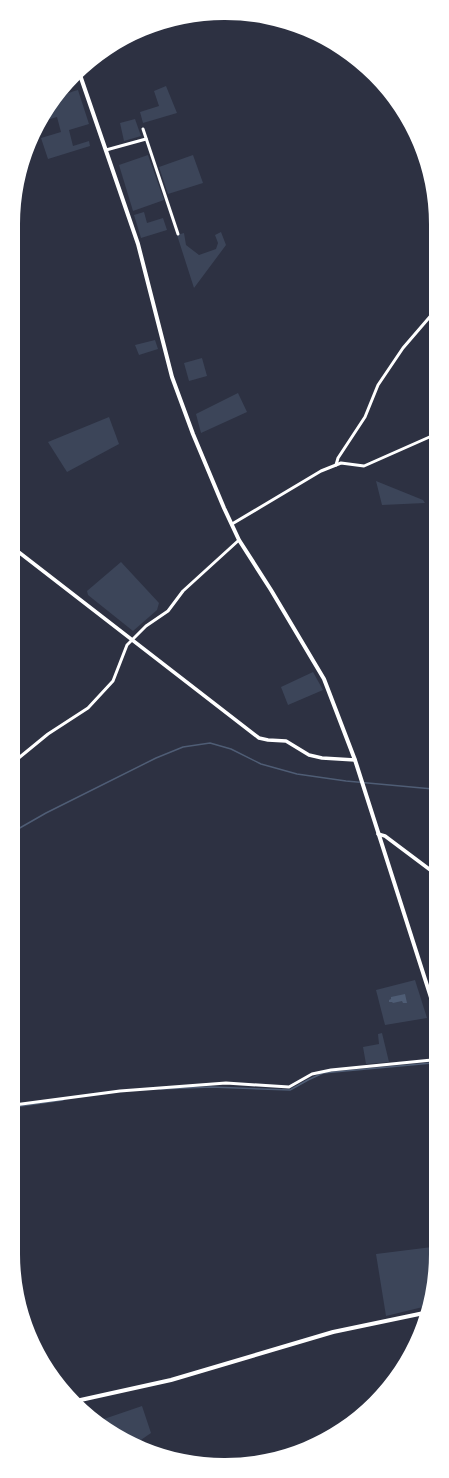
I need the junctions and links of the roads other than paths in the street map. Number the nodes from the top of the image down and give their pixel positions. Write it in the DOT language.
graph roads {
  1 [pos="81,79"];
  2 [pos="143,130"];
  3 [pos="146,139"];
  4 [pos="106,150"];
  5 [pos="178,234"];
  6 [pos="429,318"];
  7 [pos="429,437"];
  8 [pos="336,464"];
  9 [pos="232,524"];
  10 [pos="239,540"];
  11 [pos="20,553"];
  12 [pos="133,640"];
  13 [pos="20,757"];
  14 [pos="355,760"];
  15 [pos="378,834"];
  16 [pos="429,869"];
  17 [pos="429,995"];
  18 [pos="429,1060"];
  19 [pos="20,1103"];
  20 [pos="420,1314"];
  21 [pos="82,1400"];
  1 -- 4 [label="main road"];
  2 -- 3 [label="street"];
  3 -- 4 [label="street"];
  3 -- 5 [label="street"];
  4 -- 9 [label="main road"];
  6 -- 8 [label="street"];
  7 -- 8 [label="street"];
  8 -- 9 [label="street"];
  9 -- 10 [label="main road"];
  10 -- 12 [label="street"];
  10 -- 14 [label="main road"];
  11 -- 12 [label="street"];
  12 -- 13 [label="street"];
  12 -- 14 [label="street"];
  14 -- 15 [label="main road"];
  15 -- 16 [label="street"];
  15 -- 17 [label="main road"];
  18 -- 19 [label="street"];
  20 -- 21 [label="main road"];
}
